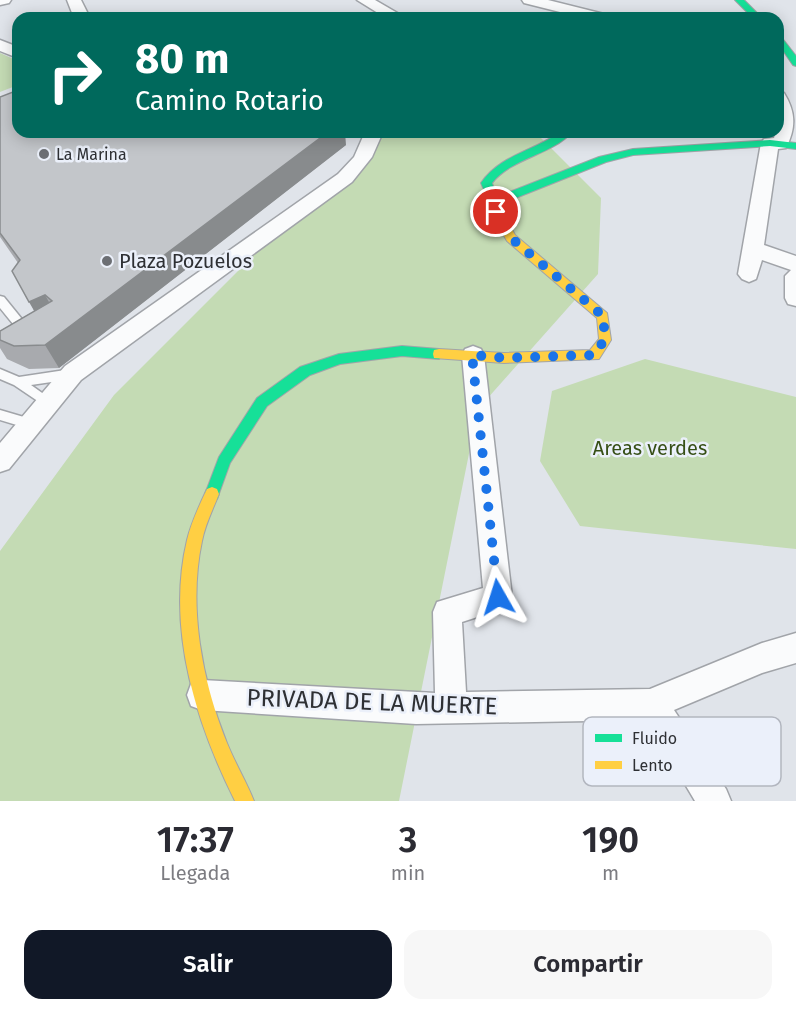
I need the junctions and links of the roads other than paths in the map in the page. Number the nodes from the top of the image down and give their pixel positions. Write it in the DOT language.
graph roads {
  1 [pos="364,0"];
  2 [pos="529,0"];
  3 [pos="732,0"];
  4 [pos="743,4"];
  5 [pos="586,7"];
  6 [pos="387,12"];
  7 [pos="784,44"];
  8 [pos="796,63"];
  9 [pos="784,91"];
  10 [pos="784,137"];
  11 [pos="372,138"];
  12 [pos="562,138"];
  13 [pos="782,144"];
  14 [pos="498,196"];
  15 [pos="754,249"];
  16 [pos="796,264"];
  17 [pos="749,274"];
  18 [pos="796,276"];
  19 [pos="796,298"];
  20 [pos="0,300"];
  21 [pos="19,339"];
  22 [pos="472,355"];
  23 [pos="0,374"];
  24 [pos="73,374"];
  25 [pos="18,382"];
  26 [pos="48,403"];
  27 [pos="0,415"];
  28 [pos="30,424"];
  29 [pos="0,461"];
  30 [pos="796,648"];
  31 [pos="202,695"];
  32 [pos="650,704"];
  33 [pos="451,709"];
  34 [pos="660,717"];
  35 [pos="705,786"];
  36 [pos="245,801"];
  37 [pos="714,801"];
  1 -- 6 [label="street"];
  2 -- 5 [label="street"];
  3 -- 4 [label="street"];
  7 -- 8 [label="street"];
  9 -- 10 [label="street"];
  11 -- 24 [label="street"];
  12 -- 14 [label="street"];
  13 -- 14 [label="street"];
  13 -- 15 [label="street"];
  14 -- 22 [label="street"];
  15 -- 16 [label="street"];
  15 -- 17 [label="street"];
  18 -- 19 [label="street"];
  20 -- 21 [label="lane"];
  22 -- 31 [label="street"];
  22 -- 33 [label="street"];
  23 -- 25 [label="lane"];
  24 -- 25 [label="lane"];
  24 -- 26 [label="street"];
  25 -- 26 [label="lane"];
  26 -- 28 [label="street"];
  27 -- 28 [label="lane"];
  28 -- 29 [label="street"];
  30 -- 32 [label="street"];
  31 -- 33 [label="street, PRIVADA DE LA MUERTE"];
  31 -- 36 [label="street"];
  32 -- 33 [label="street, PRIVADA DE LA MUERTE"];
  32 -- 34 [label="street"];
  35 -- 37 [label="street"];
}
